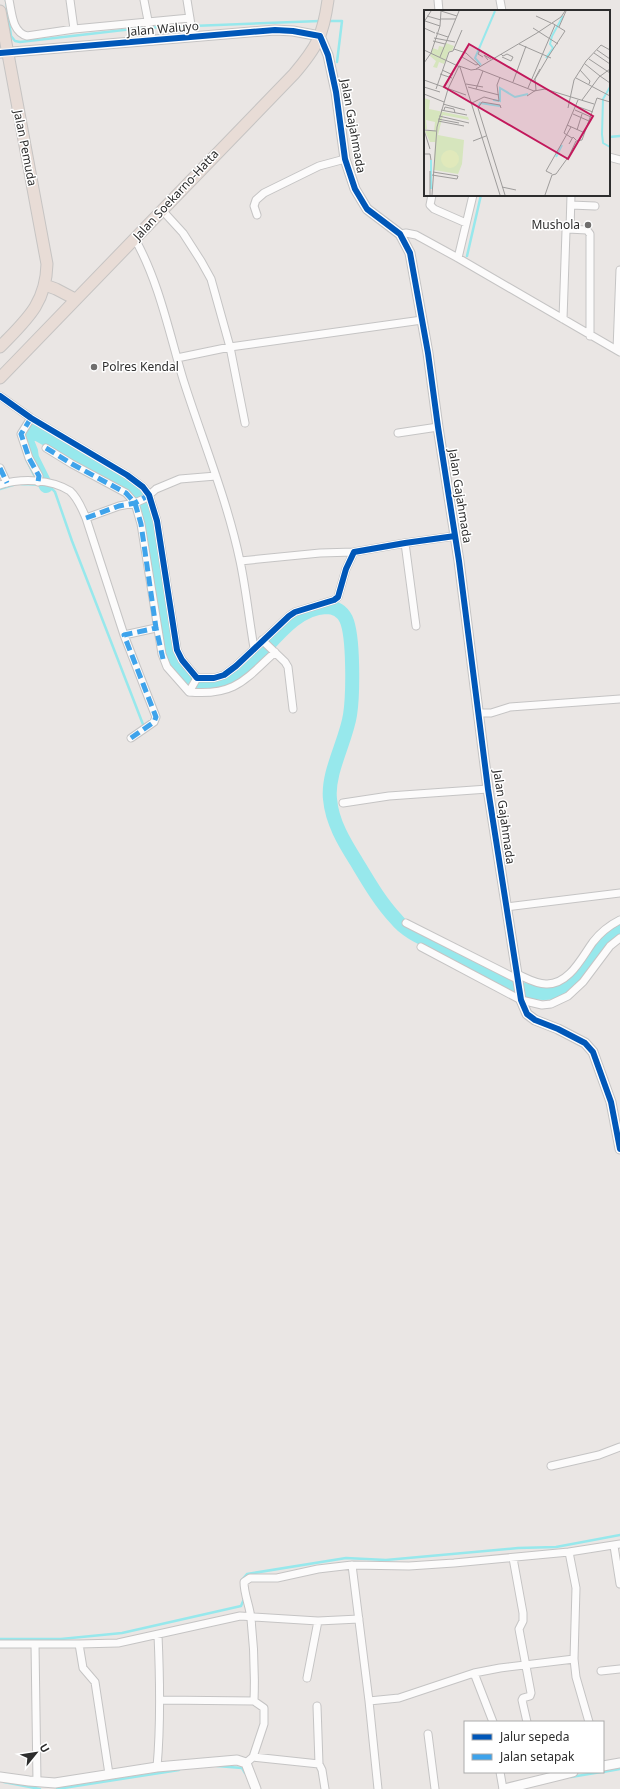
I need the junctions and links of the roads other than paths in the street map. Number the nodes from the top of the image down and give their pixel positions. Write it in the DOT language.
graph roads {
  1 [pos="9,0"];
  2 [pos="70,0"];
  3 [pos="144,0"];
  4 [pos="187,0"];
  5 [pos="328,0"];
  6 [pos="438,0"];
  7 [pos="500,0"];
  8 [pos="439,10"];
  9 [pos="502,10"];
  10 [pos="0,11"];
  11 [pos="190,19"];
  12 [pos="150,24"];
  13 [pos="74,29"];
  14 [pos="321,33"];
  15 [pos="193,35"];
  16 [pos="152,38"];
  17 [pos="4,52"];
  18 [pos="610,157"];
  19 [pos="346,159"];
  20 [pos="620,160"];
  21 [pos="432,196"];
  22 [pos="473,196"];
  23 [pos="571,196"];
  24 [pos="571,205"];
  25 [pos="595,206"];
  26 [pos="162,210"];
  27 [pos="257,215"];
  28 [pos="466,223"];
  29 [pos="570,229"];
  30 [pos="400,234"];
  31 [pos="135,239"];
  32 [pos="458,258"];
  33 [pos="620,270"];
  34 [pos="45,285"];
  35 [pos="75,299"];
  36 [pos="563,319"];
  37 [pos="422,320"];
  38 [pos="590,336"];
  39 [pos="0,347"];
  40 [pos="230,347"];
  41 [pos="26,349"];
  42 [pos="619,351"];
  43 [pos="177,358"];
  44 [pos="0,378"];
  45 [pos="0,385"];
  46 [pos="0,396"];
  47 [pos="29,421"];
  48 [pos="245,423"];
  49 [pos="438,427"];
  50 [pos="398,433"];
  51 [pos="46,448"];
  52 [pos="0,468"];
  53 [pos="216,476"];
  54 [pos="42,482"];
  55 [pos="3,484"];
  56 [pos="148,497"];
  57 [pos="136,502"];
  58 [pos="86,518"];
  59 [pos="450,537"];
  60 [pos="404,543"];
  61 [pos="354,552"];
  62 [pos="240,560"];
  63 [pos="416,626"];
  64 [pos="156,628"];
  65 [pos="124,635"];
  66 [pos="263,641"];
  67 [pos="254,648"];
  68 [pos="274,651"];
  69 [pos="196,679"];
  70 [pos="190,691"];
  71 [pos="620,699"];
  72 [pos="293,709"];
  73 [pos="485,713"];
  74 [pos="131,738"];
  75 [pos="488,789"];
  76 [pos="344,803"];
  77 [pos="620,893"];
  78 [pos="513,906"];
  79 [pos="620,920"];
  80 [pos="406,923"];
  81 [pos="620,938"];
  82 [pos="421,947"];
  83 [pos="517,979"];
  84 [pos="526,1000"];
  85 [pos="620,1149"];
  86 [pos="620,1447"];
  87 [pos="551,1466"];
  88 [pos="617,1545"];
  89 [pos="568,1552"];
  90 [pos="514,1558"];
  91 [pos="352,1565"];
  92 [pos="620,1584"];
  93 [pos="251,1617"];
  94 [pos="359,1619"];
  95 [pos="318,1621"];
  96 [pos="158,1635"];
  97 [pos="0,1644"];
  98 [pos="35,1644"];
  99 [pos="79,1644"];
  100 [pos="574,1659"];
  101 [pos="525,1664"];
  102 [pos="620,1669"];
  103 [pos="602,1671"];
  104 [pos="474,1673"];
  105 [pos="307,1678"];
  106 [pos="161,1700"];
  107 [pos="254,1701"];
  108 [pos="369,1701"];
  109 [pos="317,1706"];
  110 [pos="493,1721"];
  111 [pos="527,1721"];
  112 [pos="589,1721"];
  113 [pos="428,1734"];
  114 [pos="249,1760"];
  115 [pos="620,1763"];
  116 [pos="319,1764"];
  117 [pos="604,1766"];
  118 [pos="157,1767"];
  119 [pos="500,1773"];
  120 [pos="563,1773"];
  121 [pos="109,1774"];
  122 [pos="543,1775"];
  123 [pos="0,1777"];
  124 [pos="37,1782"];
  125 [pos="256,1789"];
  126 [pos="325,1789"];
  127 [pos="378,1789"];
  128 [pos="435,1789"];
  129 [pos="503,1789"];
  1 -- 13 [label="street"];
  2 -- 13 [label="street"];
  3 -- 12 [label="street"];
  4 -- 11 [label="street"];
  5 -- 14 [label="highway, Jalan Soekarno-Hatta"];
  6 -- 8 [label="street"];
  7 -- 9 [label="street"];
  10 -- 17 [label="highway, Jalan Pemuda"];
  11 -- 12 [label="street"];
  11 -- 15 [label="street"];
  12 -- 13 [label="street"];
  12 -- 16 [label="street"];
  14 -- 15 [label="street, Jalan Waluyo"];
  14 -- 19 [label="street, Jalan Gajahmada"];
  14 -- 26 [label="highway, Jalan Soekarno-Hatta"];
  15 -- 16 [label="street, Jalan Waluyo"];
  16 -- 17 [label="street, Jalan Waluyo"];
  17 -- 34 [label="highway, Jalan Pemuda"];
  18 -- 20 [label="street"];
  19 -- 27 [label="street"];
  19 -- 30 [label="street, Jalan Gajahmada"];
  21 -- 28 [label="street"];
  22 -- 28 [label="street"];
  23 -- 24 [label="street"];
  24 -- 25 [label="street"];
  24 -- 29 [label="street"];
  26 -- 31 [label="highway, Jalan Soekarno-Hatta"];
  26 -- 40 [label="street"];
  28 -- 32 [label="street"];
  29 -- 36 [label="street"];
  29 -- 38 [label="street"];
  30 -- 32 [label="street"];
  30 -- 37 [label="street, Jalan Gajahmada"];
  31 -- 35 [label="highway, Jalan Soekarno-Hatta"];
  31 -- 43 [label="street"];
  32 -- 36 [label="street"];
  33 -- 42 [label="street"];
  34 -- 35 [label="highway"];
  34 -- 39 [label="highway"];
  35 -- 41 [label="highway, Jalan Soekarno-Hatta"];
  36 -- 38 [label="street"];
  37 -- 40 [label="street"];
  37 -- 49 [label="street, Jalan Gajahmada"];
  38 -- 42 [label="street"];
  40 -- 43 [label="street"];
  40 -- 48 [label="street"];
  41 -- 44 [label="highway, Jalan Soekarno-Hatta"];
  41 -- 45 [label="street"];
  43 -- 53 [label="street"];
  46 -- 47 [label="street"];
  47 -- 54 [label="street"];
  47 -- 56 [label="street"];
  49 -- 50 [label="street"];
  49 -- 59 [label="street, Jalan Gajahmada"];
  51 -- 57 [label="street"];
  52 -- 55 [label="street"];
  53 -- 56 [label="street"];
  53 -- 62 [label="street"];
  54 -- 55 [label="street"];
  54 -- 58 [label="street"];
  56 -- 57 [label="street"];
  56 -- 69 [label="street"];
  57 -- 58 [label="street"];
  57 -- 64 [label="street"];
  58 -- 65 [label="street"];
  59 -- 60 [label="street"];
  59 -- 73 [label="street, Jalan Gajahmada"];
  60 -- 61 [label="street"];
  60 -- 63 [label="street"];
  61 -- 62 [label="street"];
  61 -- 66 [label="street"];
  62 -- 67 [label="street"];
  64 -- 65 [label="street"];
  64 -- 70 [label="street"];
  65 -- 74 [label="street"];
  66 -- 67 [label="street"];
  66 -- 68 [label="street"];
  67 -- 69 [label="street"];
  68 -- 70 [label="street"];
  68 -- 72 [label="street"];
  69 -- 70 [label="street"];
  71 -- 73 [label="street"];
  73 -- 75 [label="street, Jalan Gajahmada"];
  75 -- 76 [label="street"];
  75 -- 78 [label="street, Jalan Gajahmada"];
  77 -- 78 [label="street"];
  78 -- 83 [label="street, Jalan Gajahmada"];
  79 -- 83 [label="street"];
  80 -- 83 [label="street"];
  81 -- 84 [label="street"];
  82 -- 84 [label="street"];
  83 -- 84 [label="street, Jalan Gajahmada"];
  84 -- 85 [label="street"];
  86 -- 87 [label="street"];
  88 -- 89 [label="street"];
  88 -- 92 [label="street"];
  89 -- 90 [label="street"];
  89 -- 100 [label="street"];
  90 -- 91 [label="street"];
  90 -- 101 [label="street"];
  91 -- 93 [label="street"];
  91 -- 94 [label="street"];
  93 -- 95 [label="street"];
  93 -- 96 [label="street"];
  93 -- 107 [label="street"];
  94 -- 95 [label="street"];
  94 -- 108 [label="street"];
  95 -- 105 [label="street"];
  96 -- 99 [label="street"];
  96 -- 106 [label="street"];
  97 -- 98 [label="street"];
  98 -- 99 [label="street"];
  98 -- 124 [label="street"];
  99 -- 121 [label="street"];
  100 -- 101 [label="street"];
  100 -- 112 [label="street"];
  101 -- 104 [label="street"];
  101 -- 111 [label="street"];
  102 -- 103 [label="street"];
  104 -- 108 [label="street"];
  104 -- 110 [label="street"];
  106 -- 107 [label="street"];
  106 -- 118 [label="street"];
  107 -- 114 [label="street"];
  108 -- 127 [label="street"];
  109 -- 116 [label="street"];
  113 -- 128 [label="street"];
  114 -- 116 [label="street"];
  114 -- 118 [label="street"];
  114 -- 125 [label="street"];
  115 -- 117 [label="street"];
  116 -- 126 [label="street"];
  118 -- 121 [label="street"];
  119 -- 129 [label="street"];
  120 -- 122 [label="street"];
  121 -- 124 [label="street"];
  122 -- 129 [label="street"];
  123 -- 124 [label="street"];
}
